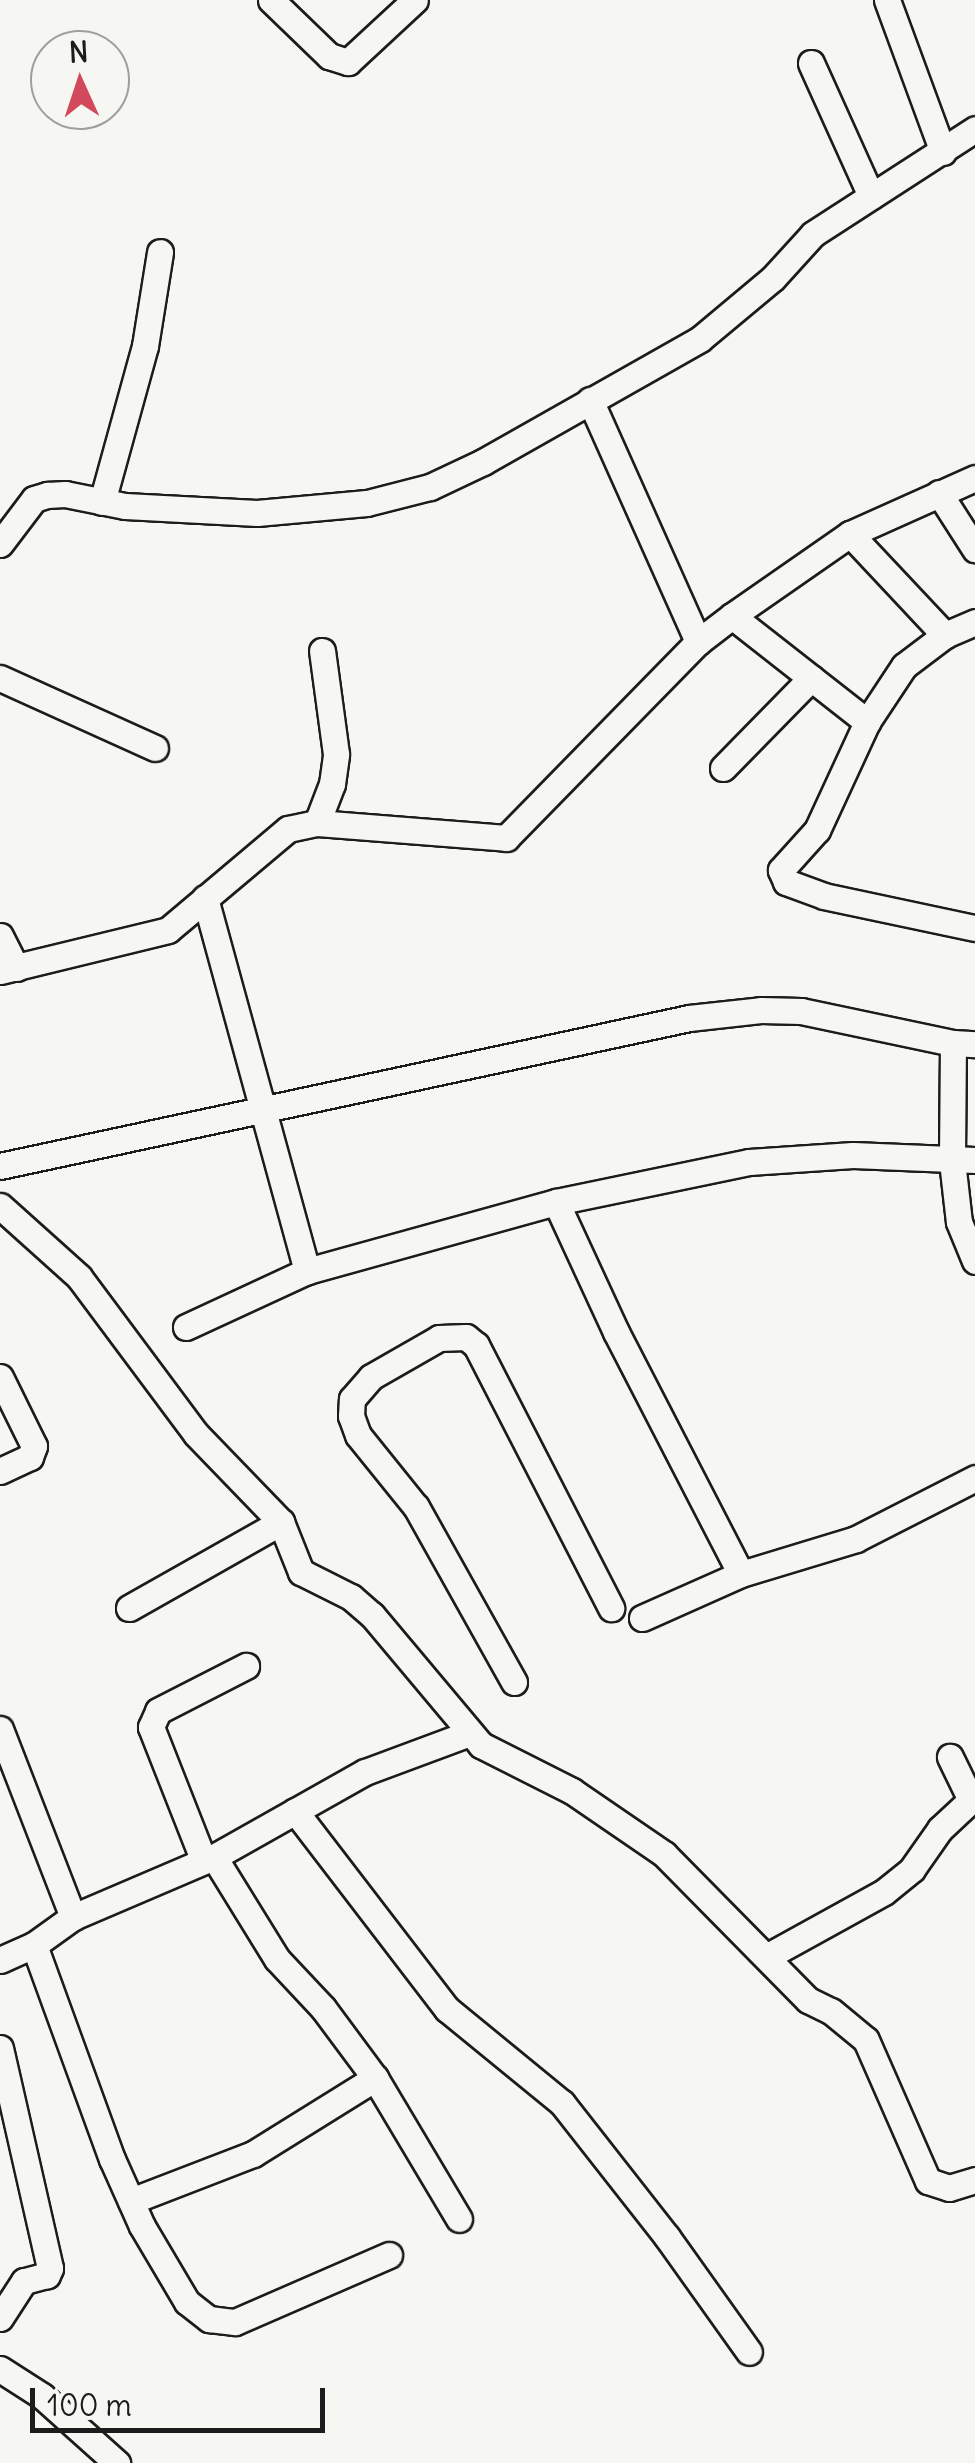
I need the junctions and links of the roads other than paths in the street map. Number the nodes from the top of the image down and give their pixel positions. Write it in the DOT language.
graph roads {
  1 [pos="271,0"];
  2 [pos="415,0"];
  3 [pos="888,0"];
  4 [pos="811,63"];
  5 [pos="975,128"];
  6 [pos="943,152"];
  7 [pos="871,196"];
  8 [pos="160,252"];
  9 [pos="590,400"];
  10 [pos="975,478"];
  11 [pos="939,493"];
  12 [pos="102,502"];
  13 [pos="850,534"];
  14 [pos="0,544"];
  15 [pos="975,550"];
  16 [pos="732,616"];
  17 [pos="975,622"];
  18 [pos="944,635"];
  19 [pos="698,642"];
  20 [pos="322,651"];
  21 [pos="0,678"];
  22 [pos="810,678"];
  23 [pos="867,722"];
  24 [pos="154,748"];
  25 [pos="723,768"];
  26 [pos="318,824"];
  27 [pos="205,898"];
  28 [pos="975,928"];
  29 [pos="0,936"];
  30 [pos="8,969"];
  31 [pos="964,1044"];
  32 [pos="261,1111"];
  33 [pos="964,1161"];
  34 [pos="0,1166"];
  35 [pos="556,1202"];
  36 [pos="0,1206"];
  37 [pos="975,1261"];
  38 [pos="306,1271"];
  39 [pos="186,1327"];
  40 [pos="0,1377"];
  41 [pos="0,1471"];
  42 [pos="975,1478"];
  43 [pos="280,1522"];
  44 [pos="741,1574"];
  45 [pos="129,1608"];
  46 [pos="611,1608"];
  47 [pos="642,1618"];
  48 [pos="246,1666"];
  49 [pos="514,1682"];
  50 [pos="0,1729"];
  51 [pos="470,1733"];
  52 [pos="950,1757"];
  53 [pos="295,1811"];
  54 [pos="208,1858"];
  55 [pos="73,1917"];
  56 [pos="34,1945"];
  57 [pos="768,1956"];
  58 [pos="0,1960"];
  59 [pos="0,2048"];
  60 [pos="375,2078"];
  61 [pos="975,2180"];
  62 [pos="131,2202"];
  63 [pos="459,2219"];
  64 [pos="389,2254"];
  65 [pos="0,2318"];
  66 [pos="749,2352"];
  67 [pos="0,2369"];
  68 [pos="117,2463"];
  1 -- 2 [label="street"];
  3 -- 6 [label="street"];
  4 -- 7 [label="street"];
  5 -- 6 [label="street"];
  6 -- 7 [label="street"];
  7 -- 9 [label="street"];
  8 -- 12 [label="street"];
  9 -- 12 [label="street"];
  9 -- 19 [label="street"];
  10 -- 11 [label="street"];
  11 -- 13 [label="street"];
  11 -- 15 [label="street"];
  12 -- 14 [label="street"];
  13 -- 16 [label="street"];
  13 -- 18 [label="street"];
  16 -- 19 [label="street"];
  16 -- 22 [label="street"];
  17 -- 18 [label="street"];
  18 -- 23 [label="street"];
  19 -- 26 [label="street"];
  20 -- 26 [label="street"];
  21 -- 24 [label="street"];
  22 -- 23 [label="street"];
  22 -- 25 [label="street"];
  23 -- 28 [label="street"];
  26 -- 27 [label="street"];
  27 -- 30 [label="street"];
  27 -- 32 [label="street"];
  29 -- 30 [label="street"];
  31 -- 32 [label="street"];
  31 -- 33 [label="street"];
  32 -- 34 [label="street"];
  32 -- 38 [label="street"];
  33 -- 35 [label="street"];
  33 -- 37 [label="street"];
  35 -- 38 [label="street"];
  35 -- 44 [label="street"];
  36 -- 43 [label="street"];
  38 -- 39 [label="street"];
  40 -- 41 [label="street"];
  42 -- 44 [label="street"];
  43 -- 45 [label="street"];
  43 -- 51 [label="street"];
  44 -- 47 [label="street"];
  46 -- 49 [label="street"];
  48 -- 54 [label="street"];
  50 -- 55 [label="street"];
  51 -- 53 [label="street"];
  51 -- 57 [label="street"];
  52 -- 57 [label="street"];
  53 -- 54 [label="street"];
  53 -- 66 [label="street"];
  54 -- 55 [label="street"];
  54 -- 60 [label="street"];
  55 -- 56 [label="street"];
  56 -- 58 [label="street"];
  56 -- 62 [label="street"];
  57 -- 61 [label="street"];
  59 -- 65 [label="street"];
  60 -- 62 [label="street"];
  60 -- 63 [label="street"];
  62 -- 64 [label="street"];
  67 -- 68 [label="street"];
}
